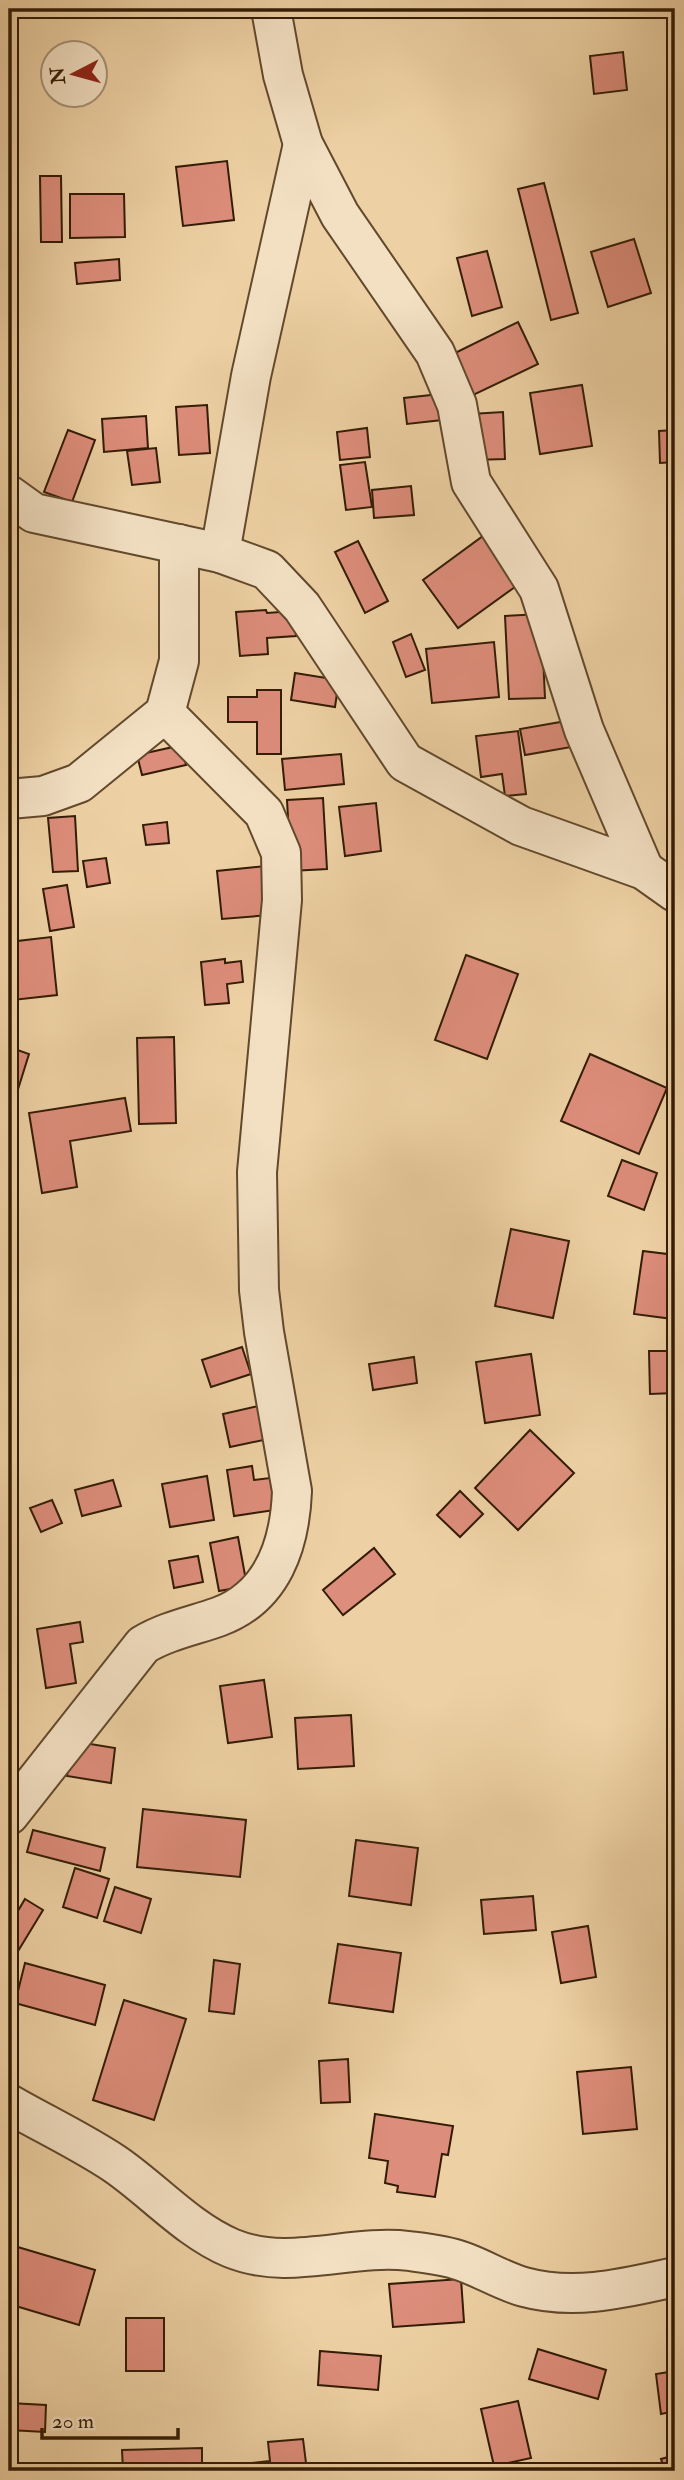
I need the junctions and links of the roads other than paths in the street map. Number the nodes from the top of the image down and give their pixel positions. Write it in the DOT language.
graph roads {
  1 [pos="271,9"];
  2 [pos="303,144"];
  3 [pos="9,495"];
  4 [pos="180,544"];
  5 [pos="220,553"];
  6 [pos="165,713"];
  7 [pos="9,799"];
  8 [pos="644,870"];
  9 [pos="675,891"];
  10 [pos="9,1815"];
  11 [pos="9,2104"];
  12 [pos="675,2277"];
  1 -- 2 [label="street"];
  2 -- 5 [label="street"];
  2 -- 8 [label="street"];
  3 -- 4 [label="street"];
  4 -- 5 [label="street"];
  4 -- 6 [label="street"];
  5 -- 8 [label="street"];
  6 -- 7 [label="street"];
  6 -- 10 [label="street"];
  8 -- 9 [label="street"];
  11 -- 12 [label="street"];
}
